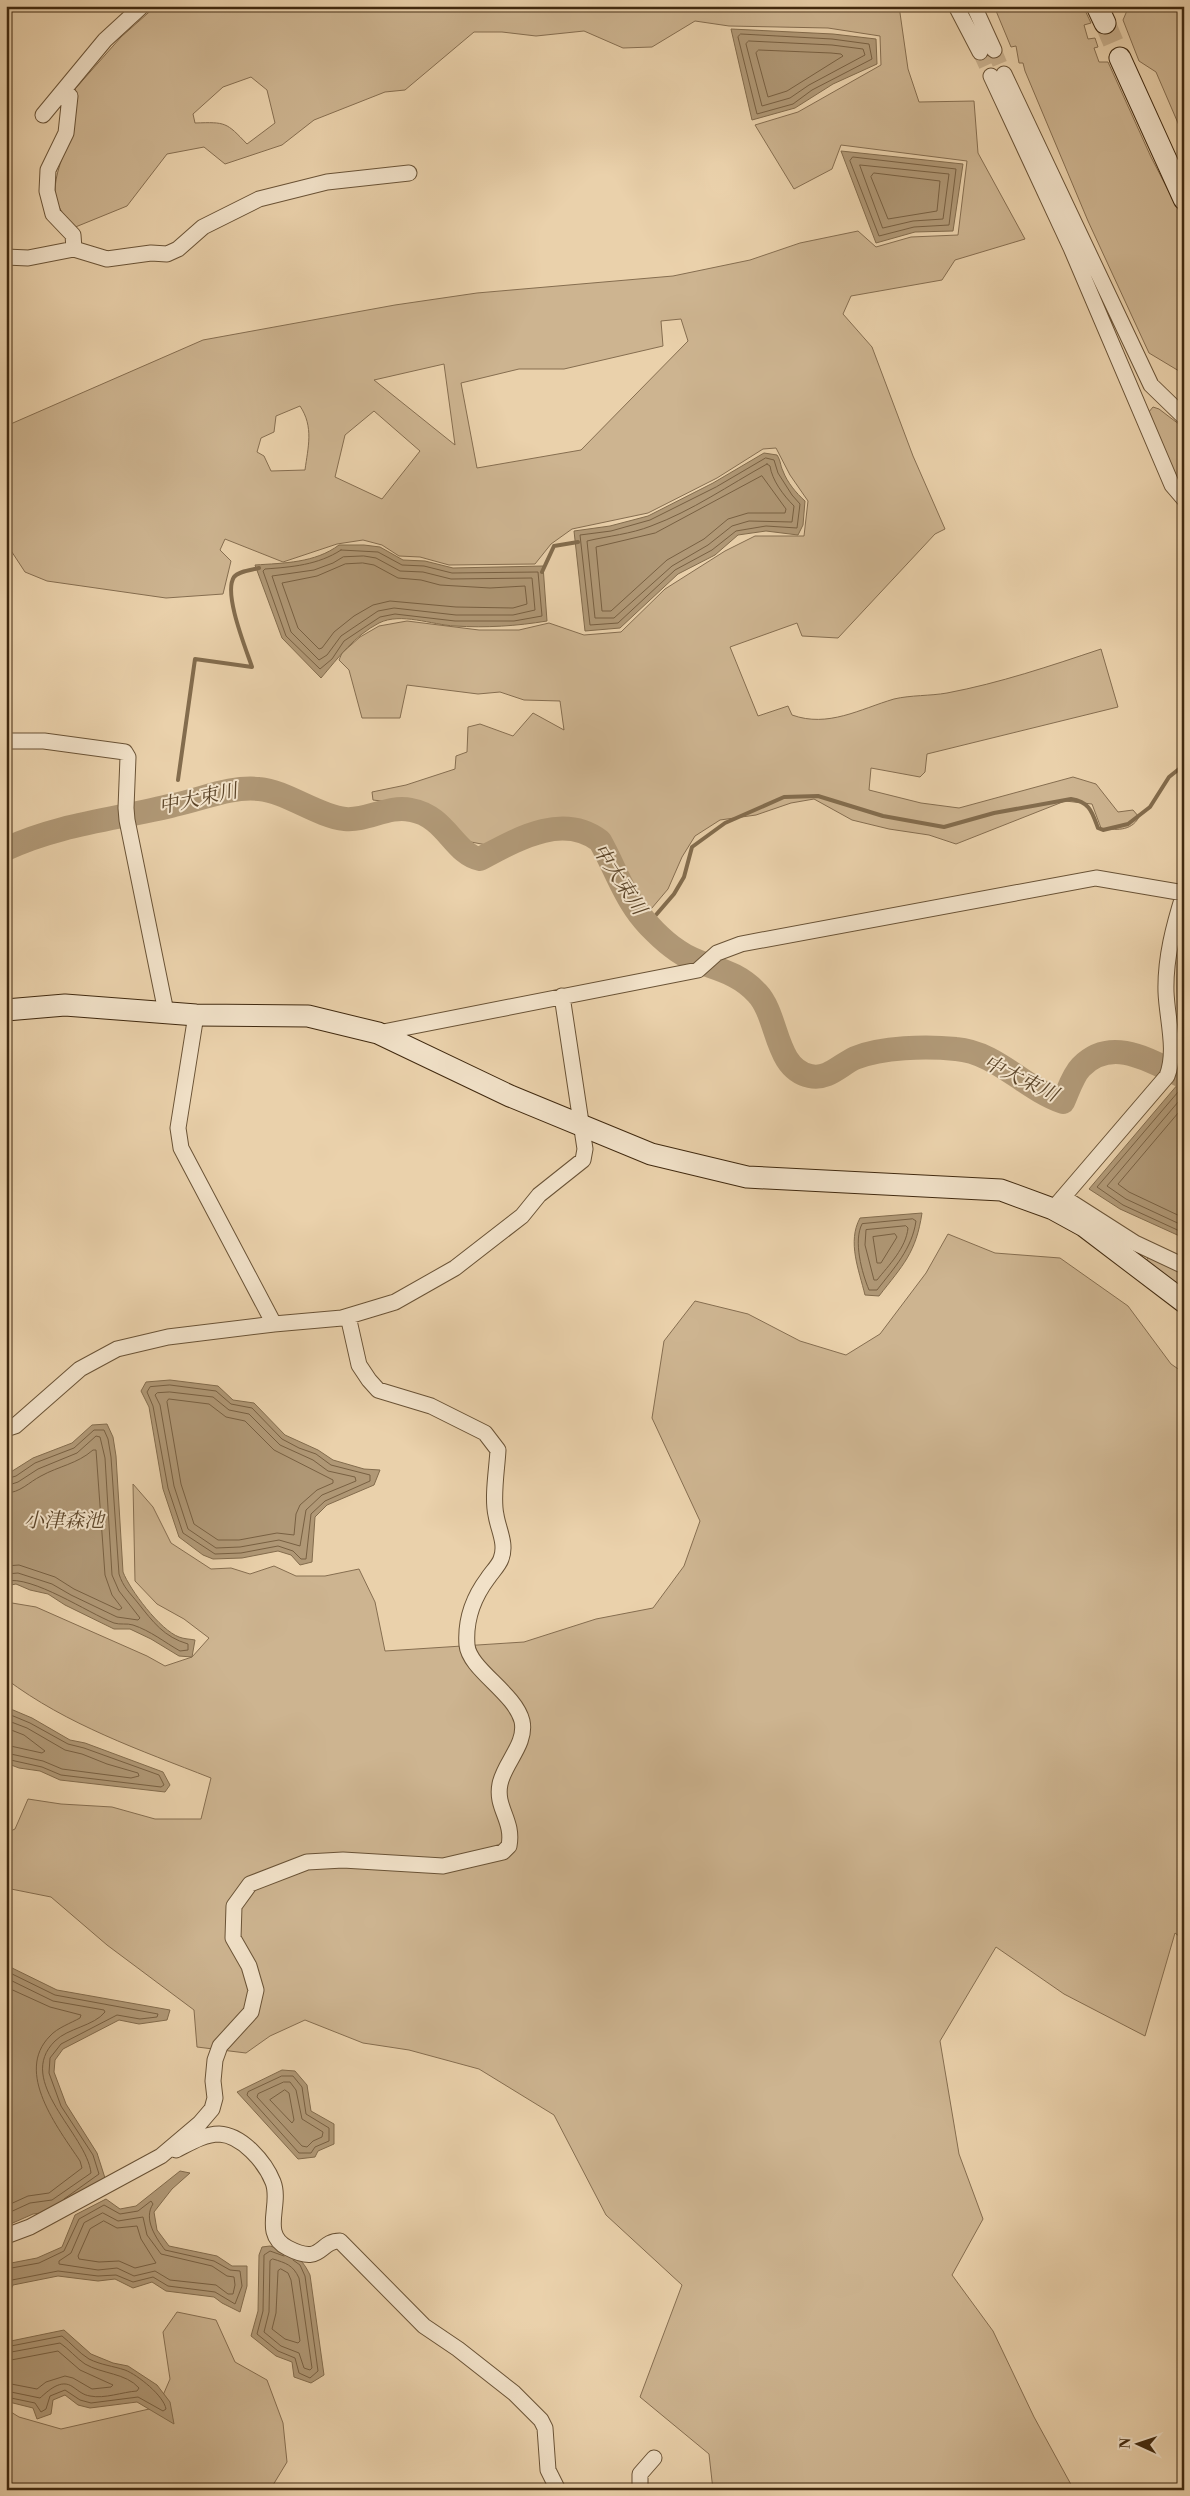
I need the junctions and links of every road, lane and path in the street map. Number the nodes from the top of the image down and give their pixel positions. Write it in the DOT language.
graph roads {
  1 [pos="142,6"];
  2 [pos="956,6"];
  3 [pos="974,6"];
  4 [pos="1120,58"];
  5 [pos="64,91"];
  6 [pos="43,115"];
  7 [pos="410,173"];
  8 [pos="1184,199"];
  9 [pos="74,249"];
  10 [pos="6,257"];
  11 [pos="1184,417"];
  12 [pos="1184,500"];
  13 [pos="6,741"];
  14 [pos="1184,893"];
  15 [pos="562,996"];
  16 [pos="6,1010"];
  17 [pos="166,1012"];
  18 [pos="196,1015"];
  19 [pos="378,1033"];
  20 [pos="582,1125"];
  21 [pos="1058,1203"];
  22 [pos="1184,1266"];
  23 [pos="1184,1302"];
  24 [pos="348,1316"];
  25 [pos="274,1324"];
  26 [pos="6,1429"];
  27 [pos="161,2156"];
  28 [pos="6,2236"];
  29 [pos="654,2458"];
  30 [pos="558,2490"];
  31 [pos="640,2490"];
  1 -- 5 [label="street"];
  2 -- 3 [label="street"];
  4 -- 8 [label="street"];
  5 -- 6 [label="street"];
  5 -- 9 [label="street"];
  7 -- 9 [label="street"];
  9 -- 10 [label="street"];
  11 -- 12 [label="street"];
  13 -- 17 [label="street"];
  14 -- 15 [label="street"];
  14 -- 21 [label="street"];
  15 -- 19 [label="street"];
  15 -- 20 [label="street"];
  16 -- 17 [label="street"];
  17 -- 18 [label="street"];
  18 -- 19 [label="street"];
  18 -- 25 [label="street"];
  19 -- 20 [label="street"];
  20 -- 21 [label="street"];
  20 -- 24 [label="street"];
  21 -- 22 [label="street"];
  21 -- 23 [label="street"];
  24 -- 25 [label="street"];
  24 -- 27 [label="street"];
  25 -- 26 [label="street"];
  27 -- 28 [label="street"];
  27 -- 30 [label="street"];
  29 -- 31 [label="street"];
}
